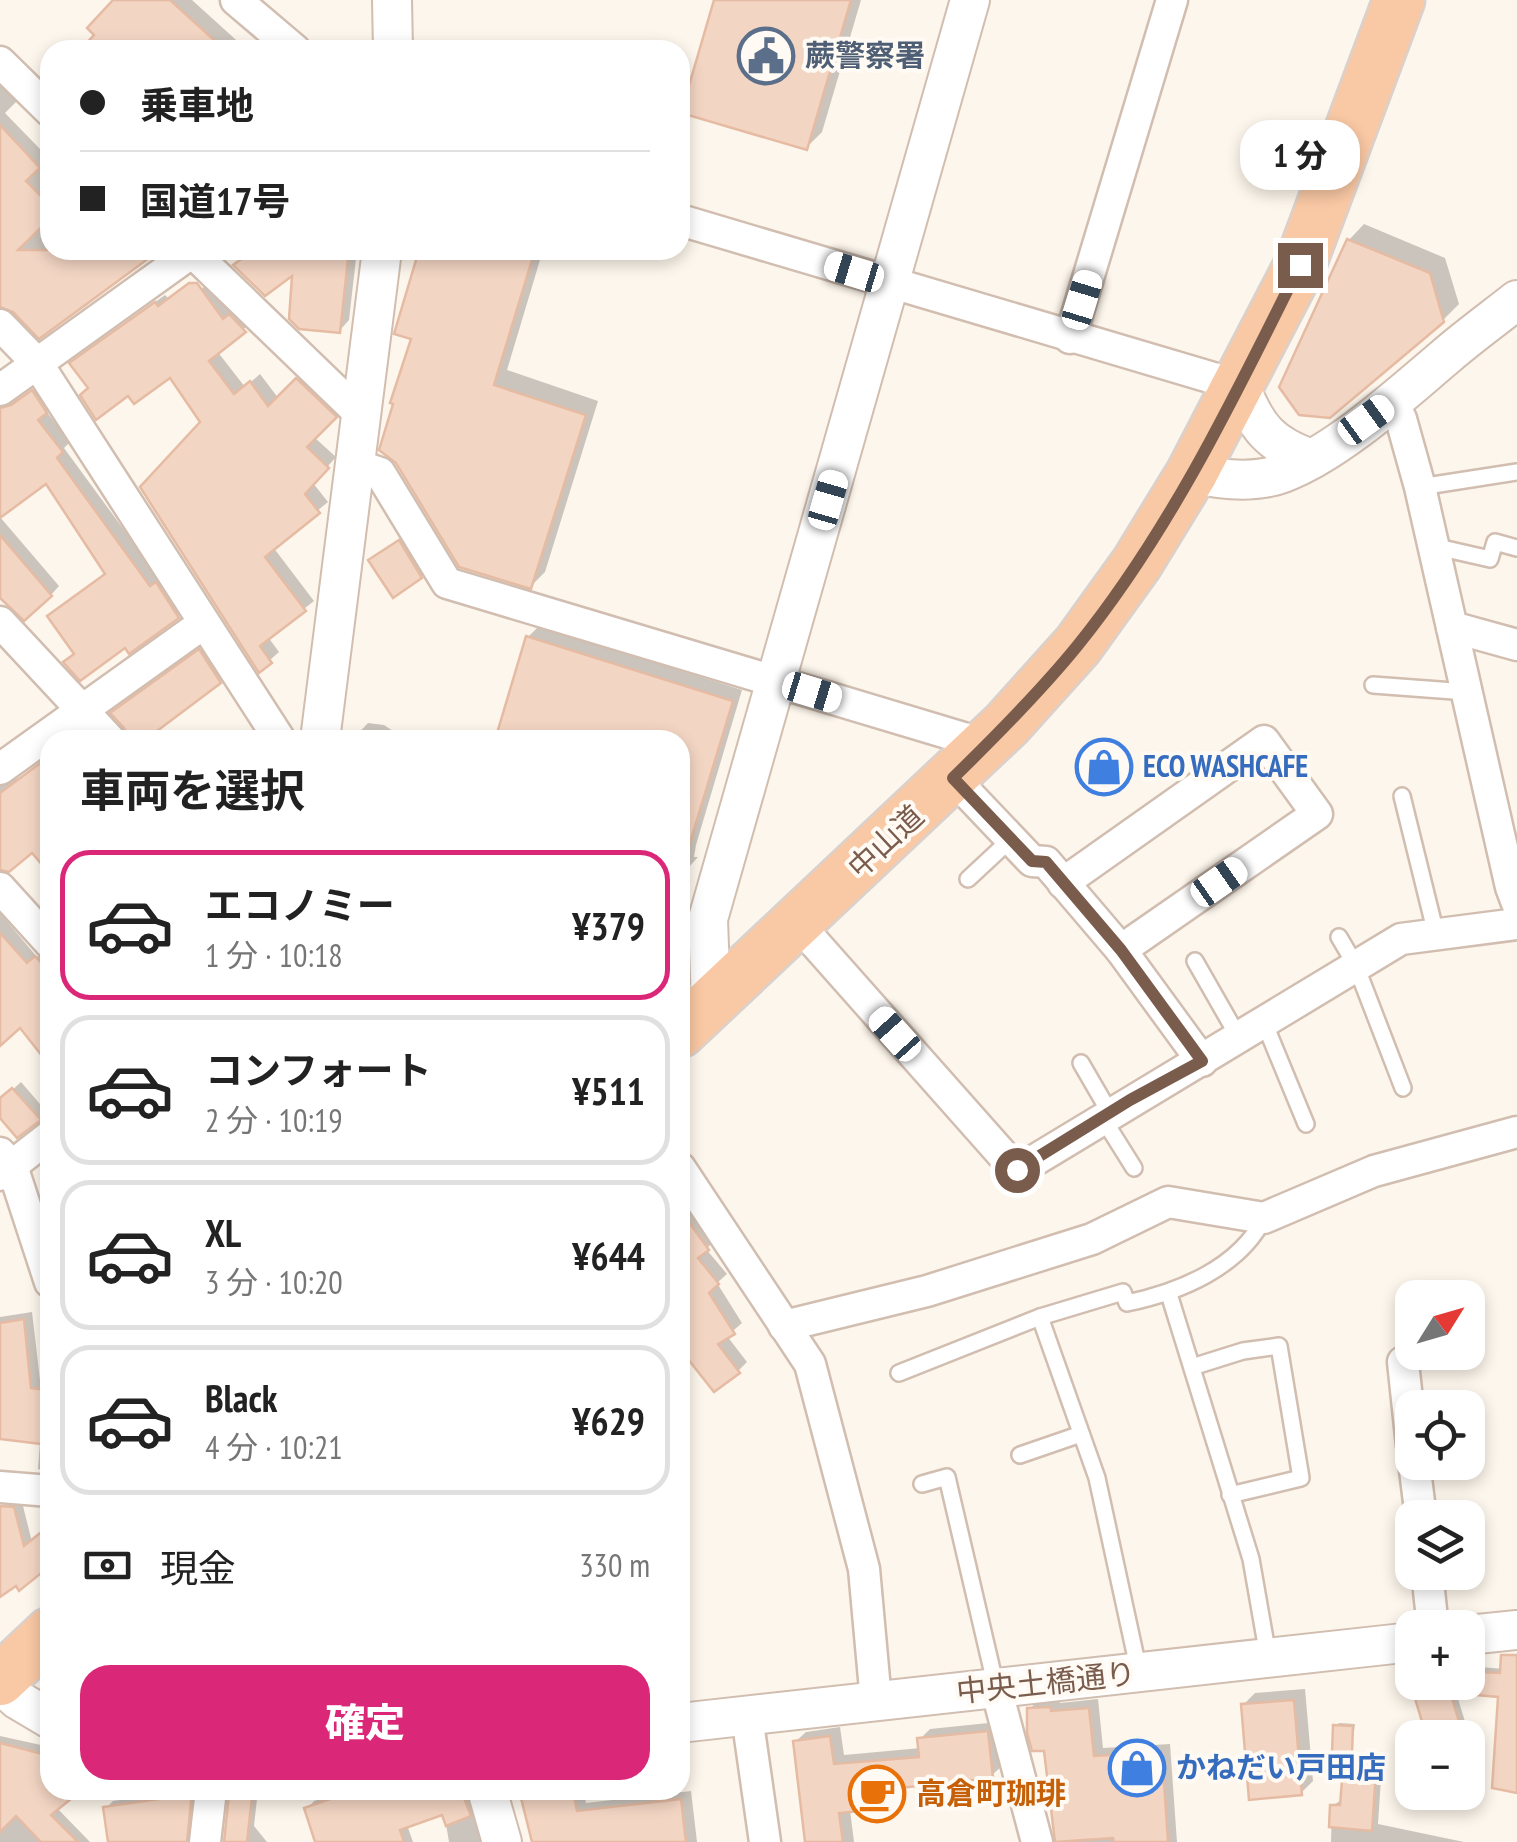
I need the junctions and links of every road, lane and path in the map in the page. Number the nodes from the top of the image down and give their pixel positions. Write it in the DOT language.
graph roads {
  1 [pos="236,0"];
  2 [pos="392,0"];
  3 [pos="970,0"];
  4 [pos="1172,0"];
  5 [pos="1400,0"];
  6 [pos="283,40"];
  7 [pos="393,40"];
  8 [pos="0,62"];
  9 [pos="40,102"];
  10 [pos="690,223"];
  11 [pos="180,260"];
  12 [pos="201,260"];
  13 [pos="381,260"];
  14 [pos="888,282"];
  15 [pos="1517,300"];
  16 [pos="0,325"];
  17 [pos="1070,338"];
  18 [pos="37,363"];
  19 [pos="1240,386"];
  20 [pos="0,390"];
  21 [pos="1392,401"];
  22 [pos="361,414"];
  23 [pos="1312,458"];
  24 [pos="354,464"];
  25 [pos="1517,472"];
  26 [pos="1192,473"];
  27 [pos="1420,487"];
  28 [pos="1433,546"];
  29 [pos="1517,548"];
  30 [pos="0,622"];
  31 [pos="204,623"];
  32 [pos="1452,627"];
  33 [pos="1517,645"];
  34 [pos="777,681"];
  35 [pos="1373,685"];
  36 [pos="1466,692"];
  37 [pos="83,711"];
  38 [pos="56,730"];
  39 [pos="101,730"];
  40 [pos="274,730"];
  41 [pos="321,730"];
  42 [pos="40,741"];
  43 [pos="970,762"];
  44 [pos="0,769"];
  45 [pos="1402,796"];
  46 [pos="1011,840"];
  47 [pos="968,879"];
  48 [pos="1063,882"];
  49 [pos="0,888"];
  50 [pos="1517,903"];
  51 [pos="798,924"];
  52 [pos="1517,924"];
  53 [pos="40,932"];
  54 [pos="1436,934"];
  55 [pos="694,936"];
  56 [pos="1338,937"];
  57 [pos="1121,950"];
  58 [pos="1195,962"];
  59 [pos="1356,966"];
  60 [pos="696,1018"];
  61 [pos="1252,1030"];
  62 [pos="1202,1061"];
  63 [pos="1080,1063"];
  64 [pos="1403,1088"];
  65 [pos="1106,1115"];
  66 [pos="1306,1124"];
  67 [pos="1517,1132"];
  68 [pos="40,1142"];
  69 [pos="4,1165"];
  70 [pos="1134,1168"];
  71 [pos="690,1183"];
  72 [pos="1264,1218"];
  73 [pos="40,1257"];
  74 [pos="1169,1294"];
  75 [pos="1040,1317"];
  76 [pos="784,1326"];
  77 [pos="1192,1367"];
  78 [pos="899,1374"];
  79 [pos="1081,1434"];
  80 [pos="1020,1456"];
  81 [pos="922,1484"];
  82 [pos="0,1487"];
  83 [pos="40,1491"];
  84 [pos="1230,1496"];
  85 [pos="1517,1630"];
  86 [pos="1485,1633"];
  87 [pos="40,1642"];
  88 [pos="1395,1644"];
  89 [pos="1268,1658"];
  90 [pos="1139,1672"];
  91 [pos="0,1682"];
  92 [pos="996,1688"];
  93 [pos="876,1701"];
  94 [pos="40,1712"];
  95 [pos="747,1716"];
  96 [pos="690,1722"];
  97 [pos="211,1800"];
  98 [pos="489,1800"];
  99 [pos="205,1842"];
  100 [pos="502,1842"];
  101 [pos="764,1842"];
  102 [pos="1038,1842"];
  1 -- 6 [label="street"];
  2 -- 7 [label="street"];
  3 -- 14 [label="street"];
  4 -- 17 [label="street"];
  5 -- 19 [label="highway, 中山道"];
  8 -- 9 [label="street"];
  10 -- 14 [label="street"];
  11 -- 18 [label="street"];
  12 -- 22 [label="street"];
  13 -- 22 [label="street"];
  14 -- 17 [label="street"];
  14 -- 34 [label="street"];
  15 -- 21 [label="street"];
  16 -- 18 [label="street"];
  17 -- 19 [label="street"];
  18 -- 20 [label="street"];
  18 -- 31 [label="street"];
  19 -- 23 [label="street"];
  19 -- 26 [label="highway, 中山道"];
  21 -- 23 [label="street"];
  21 -- 27 [label="street"];
  22 -- 24 [label="street"];
  23 -- 26 [label="street"];
  24 -- 34 [label="street"];
  24 -- 41 [label="street"];
  25 -- 27 [label="lane"];
  26 -- 43 [label="highway, 中山道"];
  27 -- 28 [label="street"];
  28 -- 29 [label="lane"];
  28 -- 32 [label="street"];
  30 -- 37 [label="street"];
  31 -- 37 [label="street"];
  31 -- 40 [label="street"];
  32 -- 33 [label="street"];
  32 -- 36 [label="street"];
  34 -- 43 [label="street"];
  34 -- 55 [label="street"];
  35 -- 36 [label="lane"];
  36 -- 50 [label="street"];
  37 -- 38 [label="street"];
  37 -- 39 [label="street"];
  42 -- 44 [label="street"];
  43 -- 46 [label="street"];
  43 -- 51 [label="highway, 中山道"];
  45 -- 54 [label="lane"];
  46 -- 47 [label="lane"];
  46 -- 48 [label="street"];
  48 -- 57 [label="street"];
  48 -- 57 [label="street"];
  49 -- 53 [label="street"];
  51 -- 60 [label="highway, 中山道"];
  51 -- 65 [label="street"];
  52 -- 54 [label="street"];
  54 -- 59 [label="street"];
  55 -- 60 [label="street"];
  56 -- 59 [label="lane"];
  57 -- 62 [label="street"];
  58 -- 61 [label="lane"];
  59 -- 61 [label="street"];
  59 -- 64 [label="lane"];
  61 -- 62 [label="street"];
  61 -- 66 [label="lane"];
  62 -- 65 [label="street"];
  63 -- 65 [label="lane"];
  65 -- 70 [label="lane"];
  67 -- 72 [label="street"];
  68 -- 69 [label="street"];
  69 -- 73 [label="street"];
  71 -- 76 [label="street"];
  72 -- 74 [label="lane"];
  72 -- 76 [label="street"];
  74 -- 75 [label="lane"];
  74 -- 77 [label="lane"];
  75 -- 78 [label="lane"];
  75 -- 79 [label="lane"];
  76 -- 93 [label="street"];
  77 -- 84 [label="lane"];
  77 -- 84 [label="lane"];
  79 -- 80 [label="lane"];
  79 -- 90 [label="lane"];
  81 -- 92 [label="lane"];
  82 -- 83 [label="street"];
  84 -- 89 [label="lane"];
  85 -- 86 [label="street"];
  87 -- 91 [label="highway"];
  88 -- 89 [label="street, 中央土橋通り"];
  89 -- 90 [label="street, 中央土橋通り"];
  90 -- 92 [label="street, 中央土橋通り"];
  91 -- 94 [label="street"];
  92 -- 93 [label="street, 中央土橋通り"];
  92 -- 102 [label="street"];
  93 -- 95 [label="street, 中央土橋通り"];
  95 -- 96 [label="street, 中央土橋通り"];
  95 -- 101 [label="street"];
  97 -- 99 [label="street"];
  98 -- 100 [label="street"];
}
